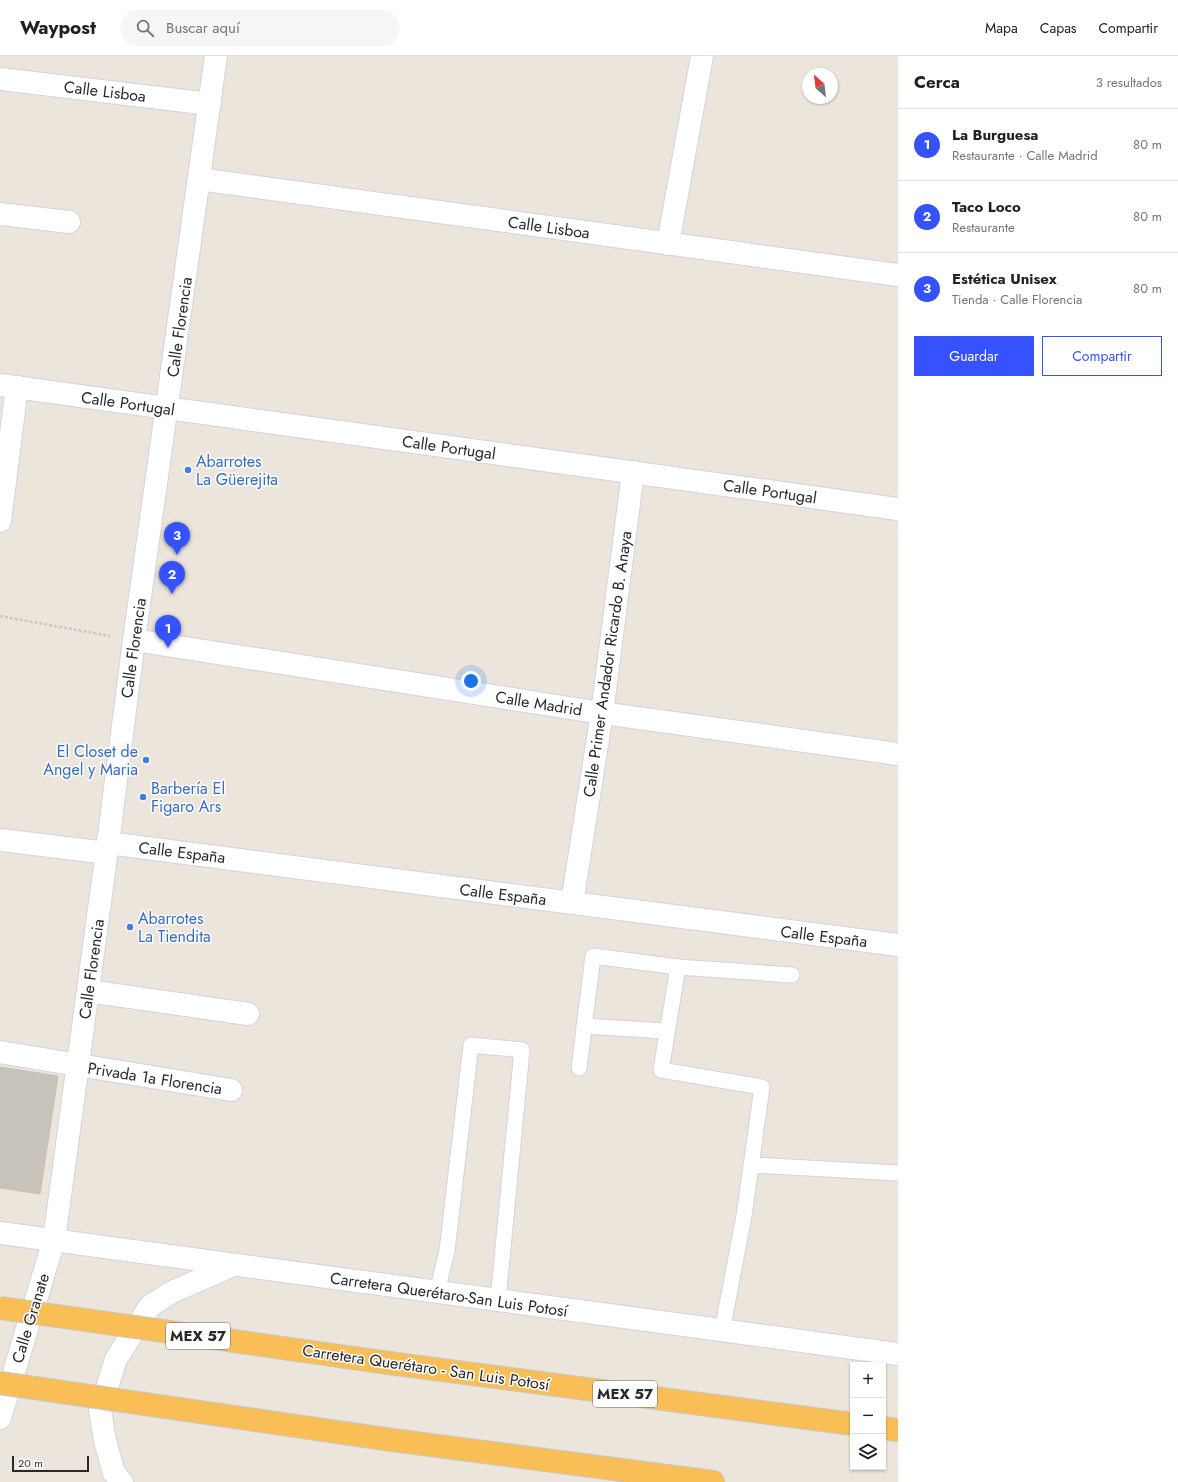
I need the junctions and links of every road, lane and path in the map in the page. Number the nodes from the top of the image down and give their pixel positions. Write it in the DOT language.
graph roads {
  1 [pos="216,56"];
  2 [pos="702,56"];
  3 [pos="0,79"];
  4 [pos="210,104"];
  5 [pos="199,179"];
  6 [pos="0,214"];
  7 [pos="68,222"];
  8 [pos="668,244"];
  9 [pos="898,275"];
  10 [pos="9,386"];
  11 [pos="168,408"];
  12 [pos="633,472"];
  13 [pos="898,509"];
  14 [pos="0,521"];
  15 [pos="0,616"];
  16 [pos="134,640"];
  17 [pos="602,713"];
  18 [pos="898,754"];
  19 [pos="0,840"];
  20 [pos="108,848"];
  21 [pos="572,903"];
  22 [pos="898,945"];
  23 [pos="678,967"];
  24 [pos="792,975"];
  25 [pos="88,991"];
  26 [pos="248,1014"];
  27 [pos="584,1026"];
  28 [pos="666,1031"];
  29 [pos="0,1052"];
  30 [pos="78,1065"];
  31 [pos="579,1068"];
  32 [pos="231,1090"];
  33 [pos="751,1165"];
  34 [pos="898,1173"];
  35 [pos="0,1233"];
  36 [pos="54,1240"];
  37 [pos="234,1265"];
  38 [pos="437,1292"];
  39 [pos="498,1300"];
  40 [pos="0,1308"];
  41 [pos="722,1330"];
  42 [pos="898,1354"];
  43 [pos="0,1383"];
  44 [pos="0,1418"];
  45 [pos="850,1424"];
  46 [pos="886,1428"];
  47 [pos="898,1430"];
  48 [pos="122,1482"];
  49 [pos="714,1482"];
  1 -- 4 [label="street, Calle Florencia"];
  2 -- 8 [label="street"];
  3 -- 4 [label="street, Calle Lisboa"];
  4 -- 5 [label="street, Calle Florencia"];
  5 -- 8 [label="street, Calle Lisboa"];
  5 -- 11 [label="street, Calle Florencia"];
  6 -- 7 [label="street"];
  8 -- 9 [label="street, Calle Lisboa"];
  10 -- 11 [label="street, Calle Portugal"];
  10 -- 14 [label="street"];
  11 -- 12 [label="street, Calle Portugal"];
  11 -- 16 [label="street, Calle Florencia"];
  12 -- 13 [label="street, Calle Portugal"];
  12 -- 17 [label="street, Calle Primer Andador Ricardo B. Anaya"];
  15 -- 16 [label="path"];
  16 -- 17 [label="street, Calle Madrid"];
  16 -- 20 [label="street, Calle Florencia"];
  17 -- 18 [label="street, Calle Madrid"];
  17 -- 21 [label="street, Calle Primer Andador Ricardo B. Anaya"];
  19 -- 20 [label="street, Calle España"];
  20 -- 21 [label="street, Calle España"];
  20 -- 25 [label="street, Calle Florencia"];
  21 -- 22 [label="street, Calle España"];
  23 -- 24 [label="lane"];
  23 -- 27 [label="lane"];
  23 -- 28 [label="lane"];
  25 -- 26 [label="street"];
  25 -- 30 [label="street, Calle Florencia"];
  27 -- 28 [label="lane"];
  27 -- 31 [label="lane"];
  28 -- 33 [label="lane"];
  29 -- 30 [label="street, Privada 1a Florencia"];
  30 -- 32 [label="street, Privada 1a Florencia"];
  30 -- 36 [label="street, Calle Florencia"];
  33 -- 34 [label="lane"];
  33 -- 41 [label="lane"];
  35 -- 36 [label="street, Carretera Querétaro-San Luis Potosí"];
  36 -- 37 [label="street, Carretera Querétaro-San Luis Potosí"];
  36 -- 44 [label="street, Calle Granate"];
  37 -- 38 [label="street, Carretera Querétaro-San Luis Potosí"];
  37 -- 48 [label="street"];
  38 -- 39 [label="street, Carretera Querétaro-San Luis Potosí"];
  38 -- 39 [label="lane"];
  39 -- 41 [label="street, Carretera Querétaro-San Luis Potosí"];
  40 -- 45 [label="highway, Carretera Querétaro - San Luis Potosí / MEX 57, bridge"];
  41 -- 42 [label="street, Carretera Querétaro-San Luis Potosí"];
  43 -- 49 [label="highway, bridge"];
  46 -- 47 [label="highway"];
}
